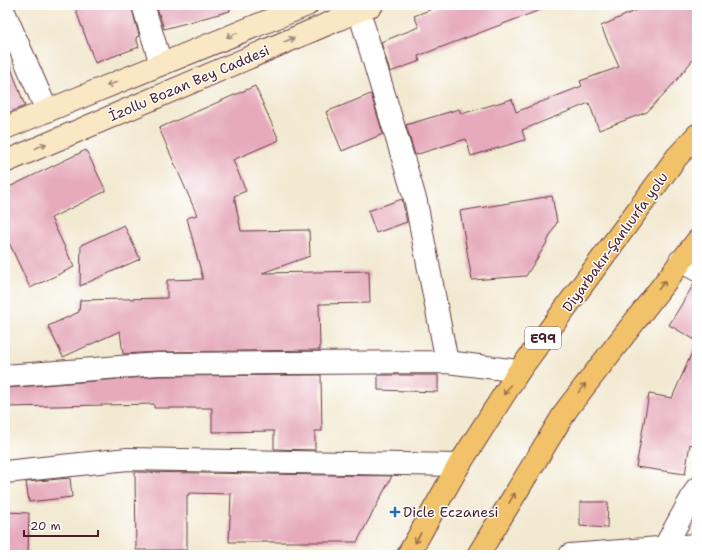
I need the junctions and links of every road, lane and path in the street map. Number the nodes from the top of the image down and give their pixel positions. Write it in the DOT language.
graph roads {
  1 [pos="143,5"];
  2 [pos="297,7"];
  3 [pos="364,7"];
  4 [pos="5,14"];
  5 [pos="161,64"];
  6 [pos="47,111"];
  7 [pos="5,128"];
  8 [pos="697,135"];
  9 [pos="5,162"];
  10 [pos="697,241"];
  11 [pos="689,266"];
  12 [pos="447,362"];
  13 [pos="519,371"];
  14 [pos="5,376"];
  15 [pos="459,465"];
  16 [pos="5,472"];
  17 [pos="697,488"];
  18 [pos="697,545"];
  19 [pos="664,548"];
  20 [pos="597,554"];
  21 [pos="408,555"];
  22 [pos="478,555"];
  23 [pos="570,555"];
  1 -- 5 [label="street"];
  2 -- 5 [label="main road, İzollu Bozan Bey Caddesi, one-way"];
  9 -- 3 [label="main road, İzollu Bozan Bey Caddesi, one-way"];
  3 -- 12 [label="street"];
  4 -- 6 [label="street"];
  5 -- 6 [label="main road, İzollu Bozan Bey Caddesi, one-way"];
  6 -- 7 [label="main road, İzollu Bozan Bey Caddesi"];
  8 -- 13 [label="highway, Diyarbakır-Şanlıurfa yolu / E99"];
  10 -- 11 [label="highway"];
  22 -- 11 [label="highway, one-way"];
  12 -- 13 [label="street"];
  12 -- 14 [label="street"];
  13 -- 15 [label="highway, Diyarbakır-Şanlıurfa yolu / E99, one-way"];
  15 -- 16 [label="street"];
  15 -- 21 [label="highway, Diyarbakır-Şanlıurfa yolu / E99, one-way"];
  17 -- 19 [label="street"];
  18 -- 19 [label="street"];
  19 -- 20 [label="street"];
  20 -- 23 [label="street"];
}
